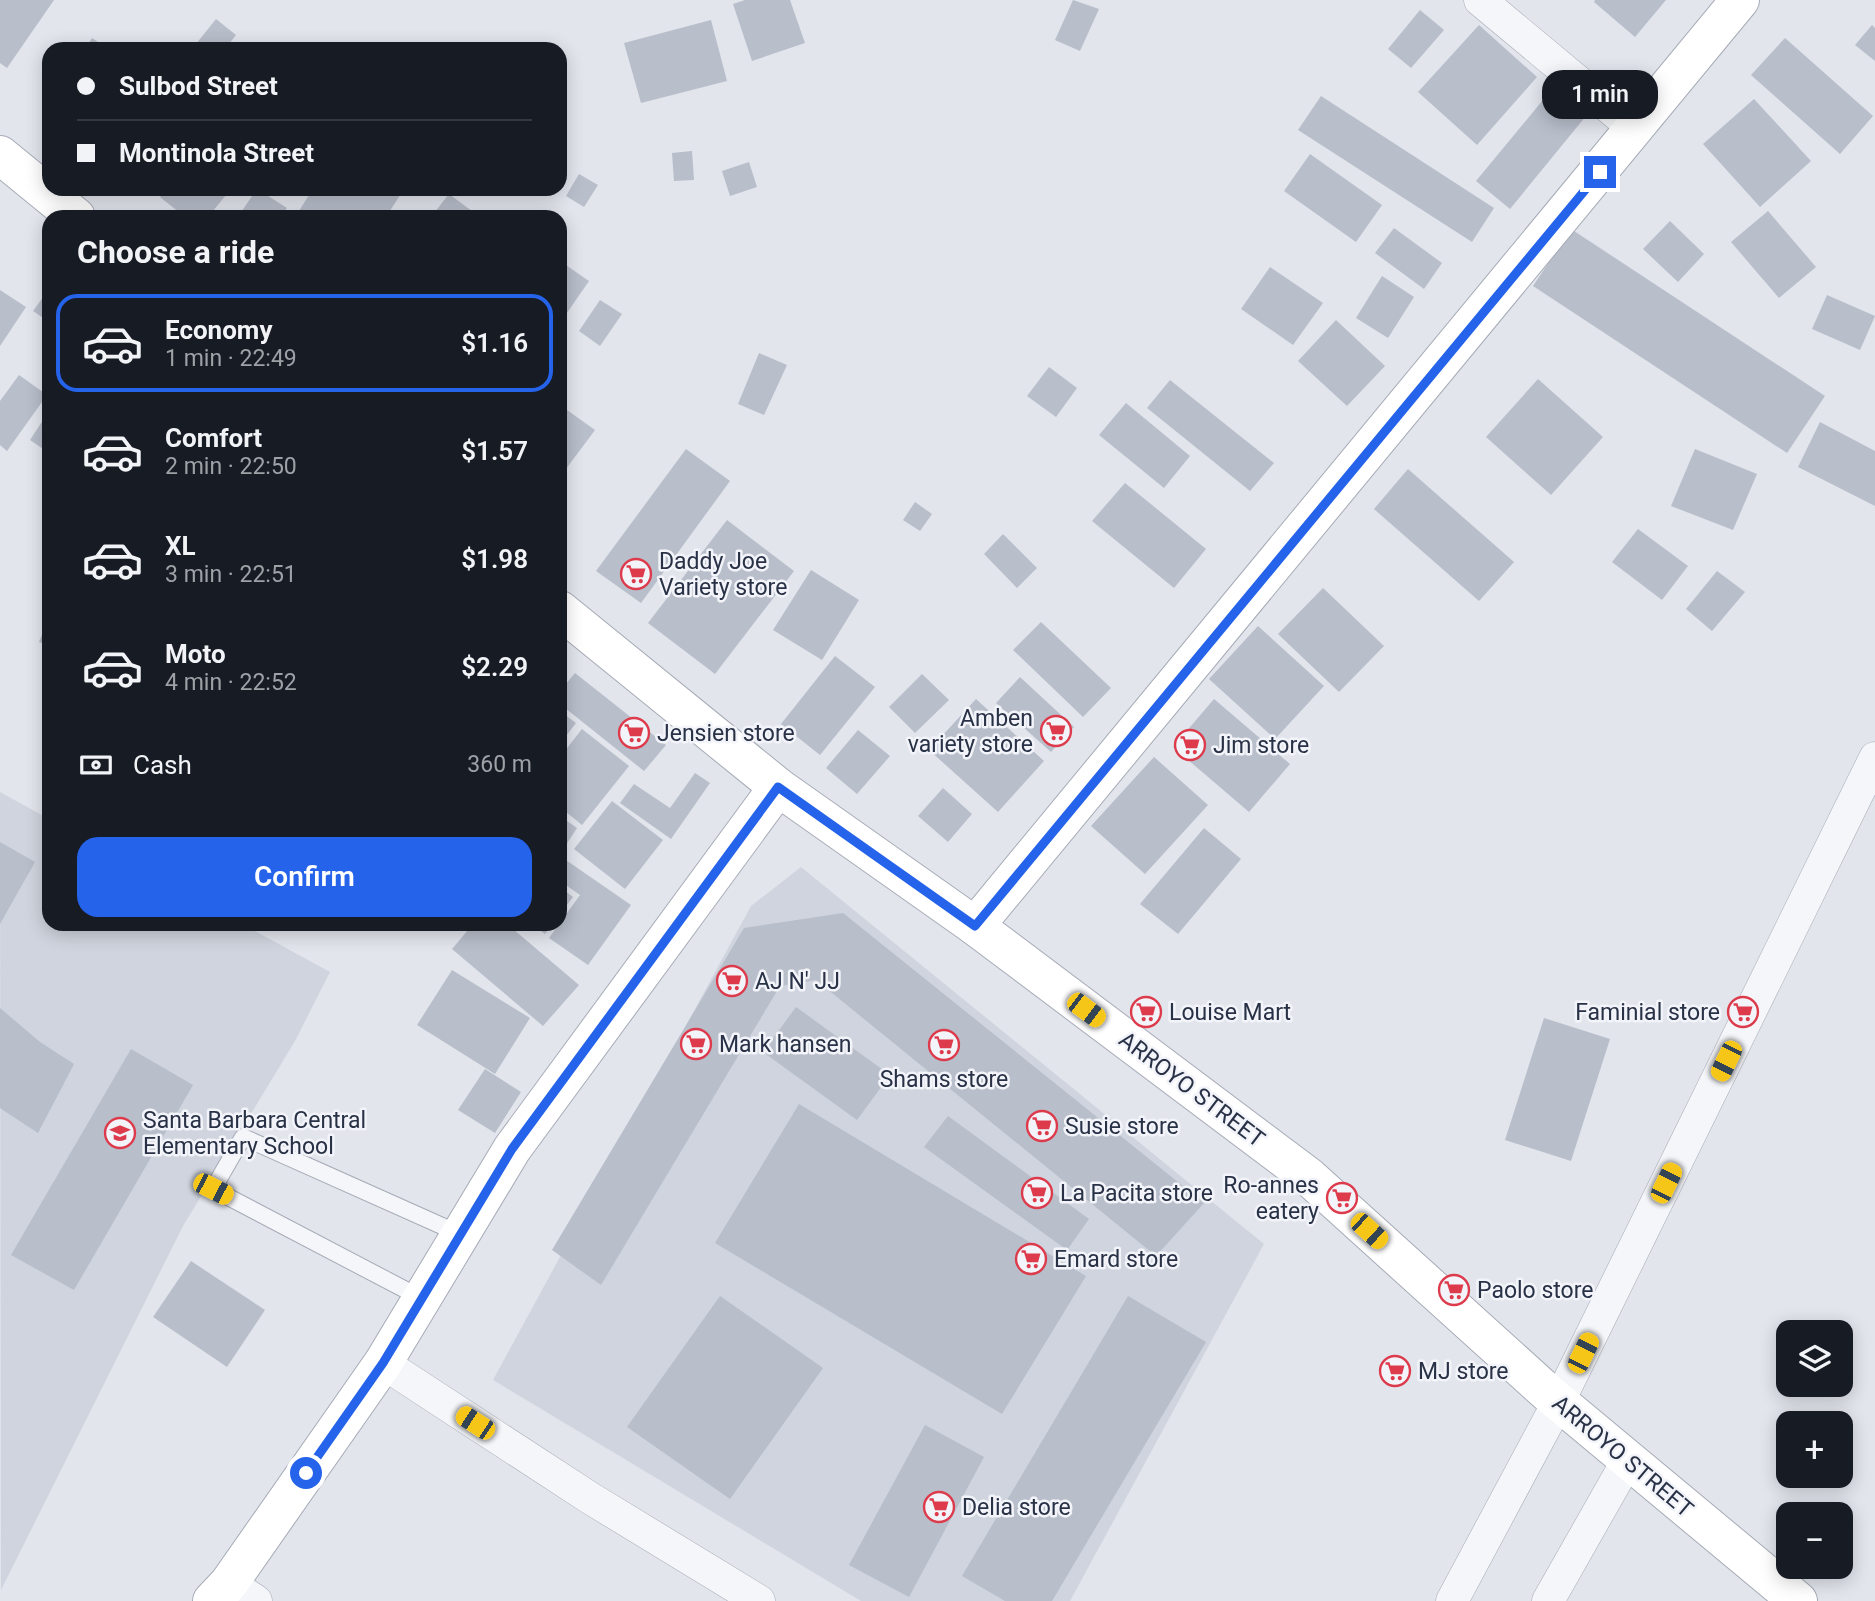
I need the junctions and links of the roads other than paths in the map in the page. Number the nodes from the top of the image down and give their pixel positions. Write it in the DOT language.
graph roads {
  1 [pos="1480,0"];
  2 [pos="1740,0"];
  3 [pos="1635,129"];
  4 [pos="0,155"];
  5 [pos="42,189"];
  6 [pos="50,196"];
  7 [pos="67,210"];
  8 [pos="567,616"];
  9 [pos="1875,758"];
  10 [pos="778,787"];
  11 [pos="975,926"];
  12 [pos="462,1235"];
  13 [pos="421,1298"];
  14 [pos="383,1363"];
  15 [pos="1559,1401"];
  16 [pos="1628,1461"];
  17 [pos="232,1595"];
  18 [pos="759,1601"];
  19 [pos="1452,1601"];
  20 [pos="1548,1601"];
  21 [pos="1798,1601"];
  1 -- 3 [label="street"];
  2 -- 3 [label="street"];
  3 -- 11 [label="street"];
  4 -- 5 [label="street"];
  6 -- 7 [label="street"];
  8 -- 10 [label="street, ARROYO STREET"];
  9 -- 15 [label="street"];
  10 -- 11 [label="street, ARROYO STREET"];
  10 -- 12 [label="street"];
  11 -- 15 [label="street, ARROYO STREET"];
  12 -- 13 [label="street"];
  12 -- 13 [label="lane"];
  13 -- 14 [label="street"];
  14 -- 17 [label="street"];
  14 -- 18 [label="street"];
  15 -- 16 [label="street, ARROYO STREET"];
  15 -- 19 [label="street"];
  16 -- 20 [label="street"];
  16 -- 21 [label="street, ARROYO STREET"];
}
